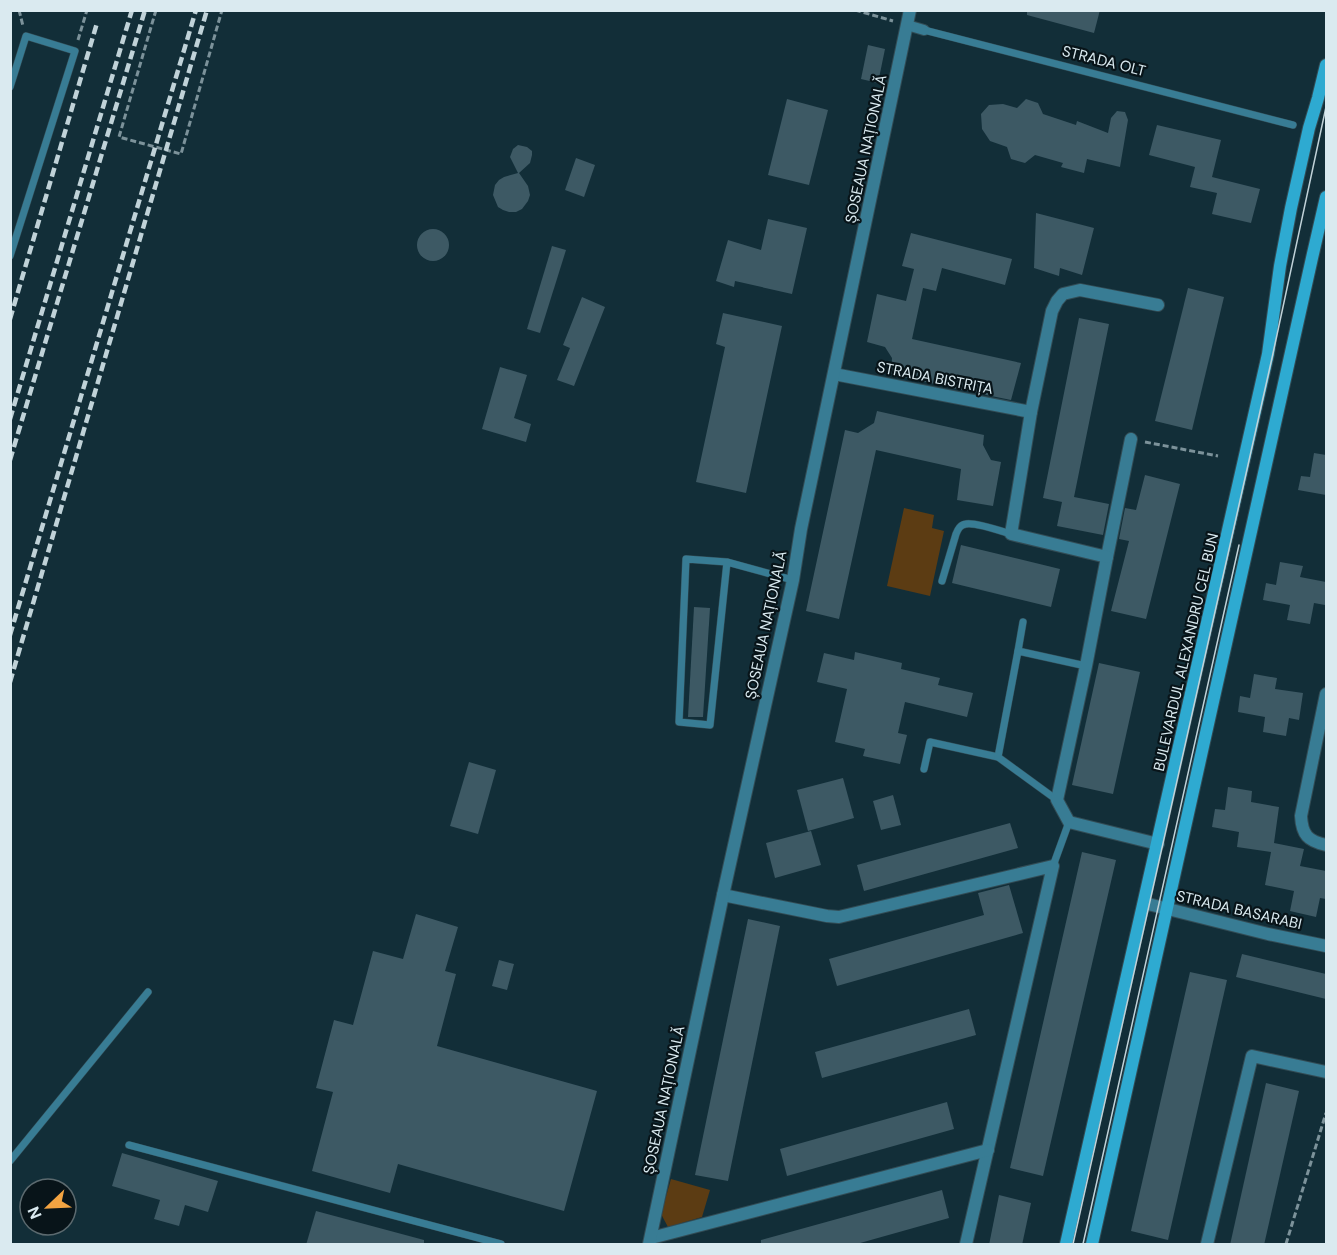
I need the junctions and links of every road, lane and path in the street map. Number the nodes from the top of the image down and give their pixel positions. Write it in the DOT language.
graph roads {
  1 [pos="87,10"];
  2 [pos="156,10"];
  3 [pos="222,10"];
  4 [pos="855,10"];
  5 [pos="910,10"];
  6 [pos="879,17"];
  7 [pos="907,25"];
  8 [pos="924,30"];
  9 [pos="75,51"];
  10 [pos="1326,65"];
  11 [pos="10,87"];
  12 [pos="1293,125"];
  13 [pos="1326,197"];
  14 [pos="10,256"];
  15 [pos="1158,305"];
  16 [pos="834,374"];
  17 [pos="1030,412"];
  18 [pos="1131,439"];
  19 [pos="1218,456"];
  20 [pos="1011,534"];
  21 [pos="1107,557"];
  22 [pos="727,562"];
  23 [pos="793,580"];
  24 [pos="942,581"];
  25 [pos="1023,622"];
  26 [pos="1018,651"];
  27 [pos="1086,666"];
  28 [pos="1326,694"];
  29 [pos="998,757"];
  30 [pos="924,769"];
  31 [pos="1057,800"];
  32 [pos="1069,822"];
  33 [pos="1158,843"];
  34 [pos="1326,844"];
  35 [pos="1053,866"];
  36 [pos="723,895"];
  37 [pos="1144,903"];
  38 [pos="1167,908"];
  39 [pos="1326,946"];
  40 [pos="148,992"];
  41 [pos="1326,1072"];
  42 [pos="1326,1113"];
  43 [pos="129,1145"];
  44 [pos="988,1150"];
  45 [pos="10,1161"];
  46 [pos="650,1242"];
  47 [pos="501,1245"];
  48 [pos="966,1245"];
  49 [pos="1066,1245"];
  50 [pos="1092,1245"];
  51 [pos="1207,1245"];
  52 [pos="1286,1245"];
  1 -- 9 [label="path"];
  2 -- 3 [label="path"];
  4 -- 6 [label="path"];
  5 -- 7 [label="street, ȘOSEAUA NAȚIONALĂ"];
  7 -- 8 [label="street, STRADA OLT"];
  7 -- 16 [label="street, ȘOSEAUA NAȚIONALĂ"];
  8 -- 12 [label="lane, STRADA OLT"];
  9 -- 11 [label="lane"];
  9 -- 14 [label="lane"];
  10 -- 33 [label="main road, BULEVARDUL ALEXANDRU CEL BUN"];
  13 -- 38 [label="main road"];
  15 -- 17 [label="street"];
  16 -- 17 [label="street, STRADA BISTRIȚA"];
  16 -- 23 [label="street, ȘOSEAUA NAȚIONALĂ"];
  17 -- 20 [label="street"];
  18 -- 19 [label="path"];
  18 -- 21 [label="street"];
  20 -- 21 [label="street"];
  20 -- 24 [label="lane"];
  21 -- 27 [label="street"];
  22 -- 22 [label="lane"];
  22 -- 23 [label="lane"];
  23 -- 36 [label="street, ȘOSEAUA NAȚIONALĂ"];
  25 -- 26 [label="lane"];
  26 -- 27 [label="lane"];
  26 -- 29 [label="lane"];
  27 -- 31 [label="street"];
  28 -- 34 [label="street"];
  29 -- 30 [label="lane"];
  29 -- 31 [label="lane"];
  31 -- 32 [label="street"];
  32 -- 33 [label="street"];
  32 -- 35 [label="lane"];
  33 -- 37 [label="main road, BULEVARDUL ALEXANDRU CEL BUN"];
  35 -- 36 [label="street"];
  35 -- 44 [label="street"];
  36 -- 46 [label="street, ȘOSEAUA NAȚIONALĂ"];
  37 -- 38 [label="street, STRADA BASARABI"];
  37 -- 49 [label="main road, BULEVARDUL ALEXANDRU CEL BUN"];
  38 -- 39 [label="street, STRADA BASARABI"];
  38 -- 50 [label="main road"];
  40 -- 45 [label="lane"];
  41 -- 51 [label="street"];
  42 -- 52 [label="path"];
  43 -- 47 [label="lane"];
  44 -- 46 [label="street"];
  44 -- 48 [label="street"];
}
